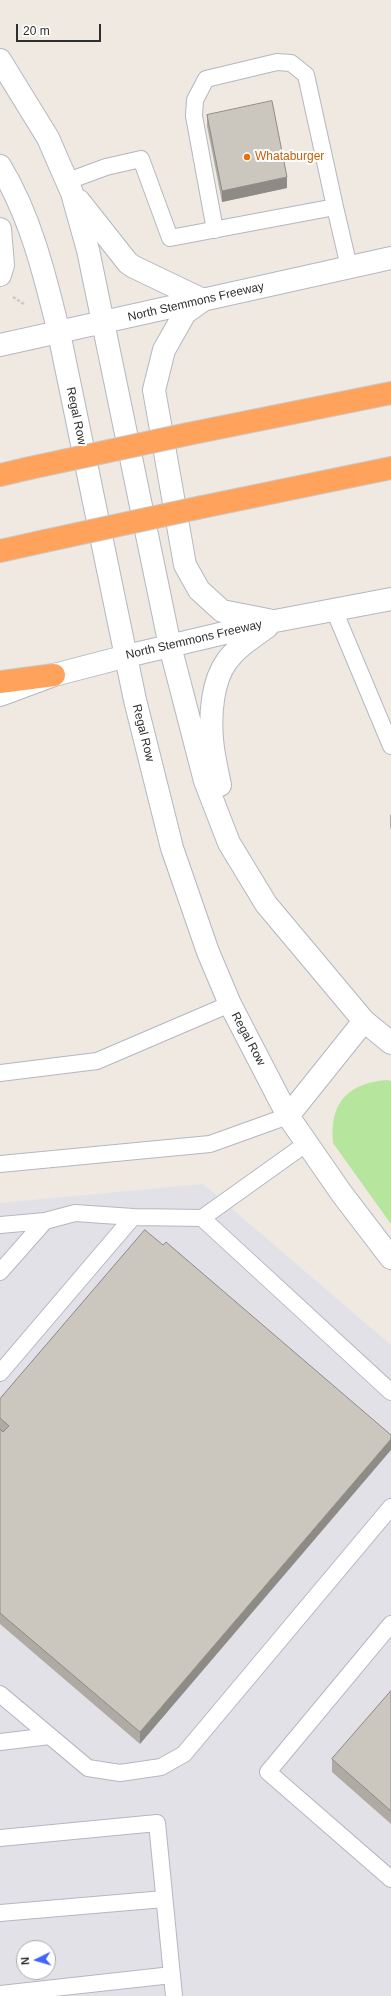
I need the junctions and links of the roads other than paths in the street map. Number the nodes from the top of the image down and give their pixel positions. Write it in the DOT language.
graph roads {
  1 [pos="0,60"];
  2 [pos="0,166"];
  3 [pos="70,187"];
  4 [pos="335,207"];
  5 [pos="0,230"];
  6 [pos="215,230"];
  7 [pos="391,258"];
  8 [pos="349,267"];
  9 [pos="0,275"];
  10 [pos="203,300"];
  11 [pos="104,323"];
  12 [pos="59,333"];
  13 [pos="0,345"];
  14 [pos="391,393"];
  15 [pos="391,468"];
  16 [pos="0,475"];
  17 [pos="0,551"];
  18 [pos="391,599"];
  19 [pos="334,610"];
  20 [pos="275,621"];
  21 [pos="170,646"];
  22 [pos="127,656"];
  23 [pos="54,675"];
  24 [pos="0,682"];
  25 [pos="0,695"];
  26 [pos="391,746"];
  27 [pos="229,843"];
  28 [pos="230,1004"];
  29 [pos="364,1021"];
  30 [pos="391,1043"];
  31 [pos="0,1073"];
  32 [pos="288,1116"];
  33 [pos="307,1144"];
  34 [pos="0,1164"];
  35 [pos="133,1217"];
  36 [pos="202,1218"];
  37 [pos="45,1220"];
  38 [pos="0,1225"];
  39 [pos="391,1258"];
  40 [pos="0,1272"];
  41 [pos="0,1373"];
  42 [pos="391,1392"];
  43 [pos="391,1507"];
  44 [pos="391,1624"];
  45 [pos="0,1694"];
  46 [pos="50,1736"];
  47 [pos="0,1742"];
  48 [pos="0,1838"];
  49 [pos="391,1879"];
  50 [pos="164,1899"];
  51 [pos="0,1913"];
  52 [pos="172,1975"];
  53 [pos="0,1994"];
  54 [pos="174,1996"];
  1 -- 3 [label="main road"];
  2 -- 12 [label="main road, Regal Row"];
  3 -- 6 [label="lane"];
  3 -- 10 [label="main road"];
  3 -- 11 [label="main road"];
  4 -- 6 [label="lane"];
  4 -- 6 [label="lane"];
  4 -- 8 [label="lane"];
  5 -- 9 [label="main road"];
  7 -- 8 [label="main road, North Stemmons Freeway"];
  8 -- 10 [label="main road, North Stemmons Freeway"];
  10 -- 11 [label="main road, North Stemmons Freeway"];
  10 -- 20 [label="main road"];
  11 -- 12 [label="main road, North Stemmons Freeway"];
  11 -- 21 [label="main road"];
  12 -- 13 [label="main road, North Stemmons Freeway"];
  12 -- 22 [label="main road, Regal Row"];
  14 -- 16 [label="highway, bridge"];
  15 -- 17 [label="highway, bridge"];
  18 -- 19 [label="main road, North Stemmons Freeway"];
  19 -- 20 [label="main road, North Stemmons Freeway"];
  19 -- 26 [label="lane"];
  20 -- 21 [label="main road, North Stemmons Freeway"];
  20 -- 27 [label="main road"];
  21 -- 22 [label="main road, North Stemmons Freeway"];
  21 -- 27 [label="main road"];
  22 -- 23 [label="main road, North Stemmons Freeway"];
  22 -- 28 [label="main road, Regal Row"];
  23 -- 24 [label="highway"];
  23 -- 25 [label="main road, North Stemmons Freeway"];
  27 -- 29 [label="main road"];
  28 -- 31 [label="lane"];
  28 -- 32 [label="main road, Regal Row"];
  29 -- 30 [label="main road"];
  29 -- 32 [label="main road"];
  32 -- 33 [label="main road, Regal Row"];
  32 -- 34 [label="lane"];
  33 -- 36 [label="lane"];
  33 -- 39 [label="main road, Regal Row"];
  35 -- 36 [label="lane"];
  35 -- 37 [label="lane"];
  35 -- 41 [label="lane"];
  36 -- 42 [label="lane"];
  37 -- 38 [label="lane"];
  37 -- 40 [label="lane"];
  43 -- 46 [label="lane"];
  44 -- 49 [label="lane"];
  45 -- 46 [label="lane"];
  46 -- 47 [label="lane"];
  48 -- 50 [label="lane"];
  50 -- 51 [label="lane"];
  50 -- 52 [label="lane"];
  52 -- 53 [label="lane"];
  52 -- 54 [label="lane"];
}
